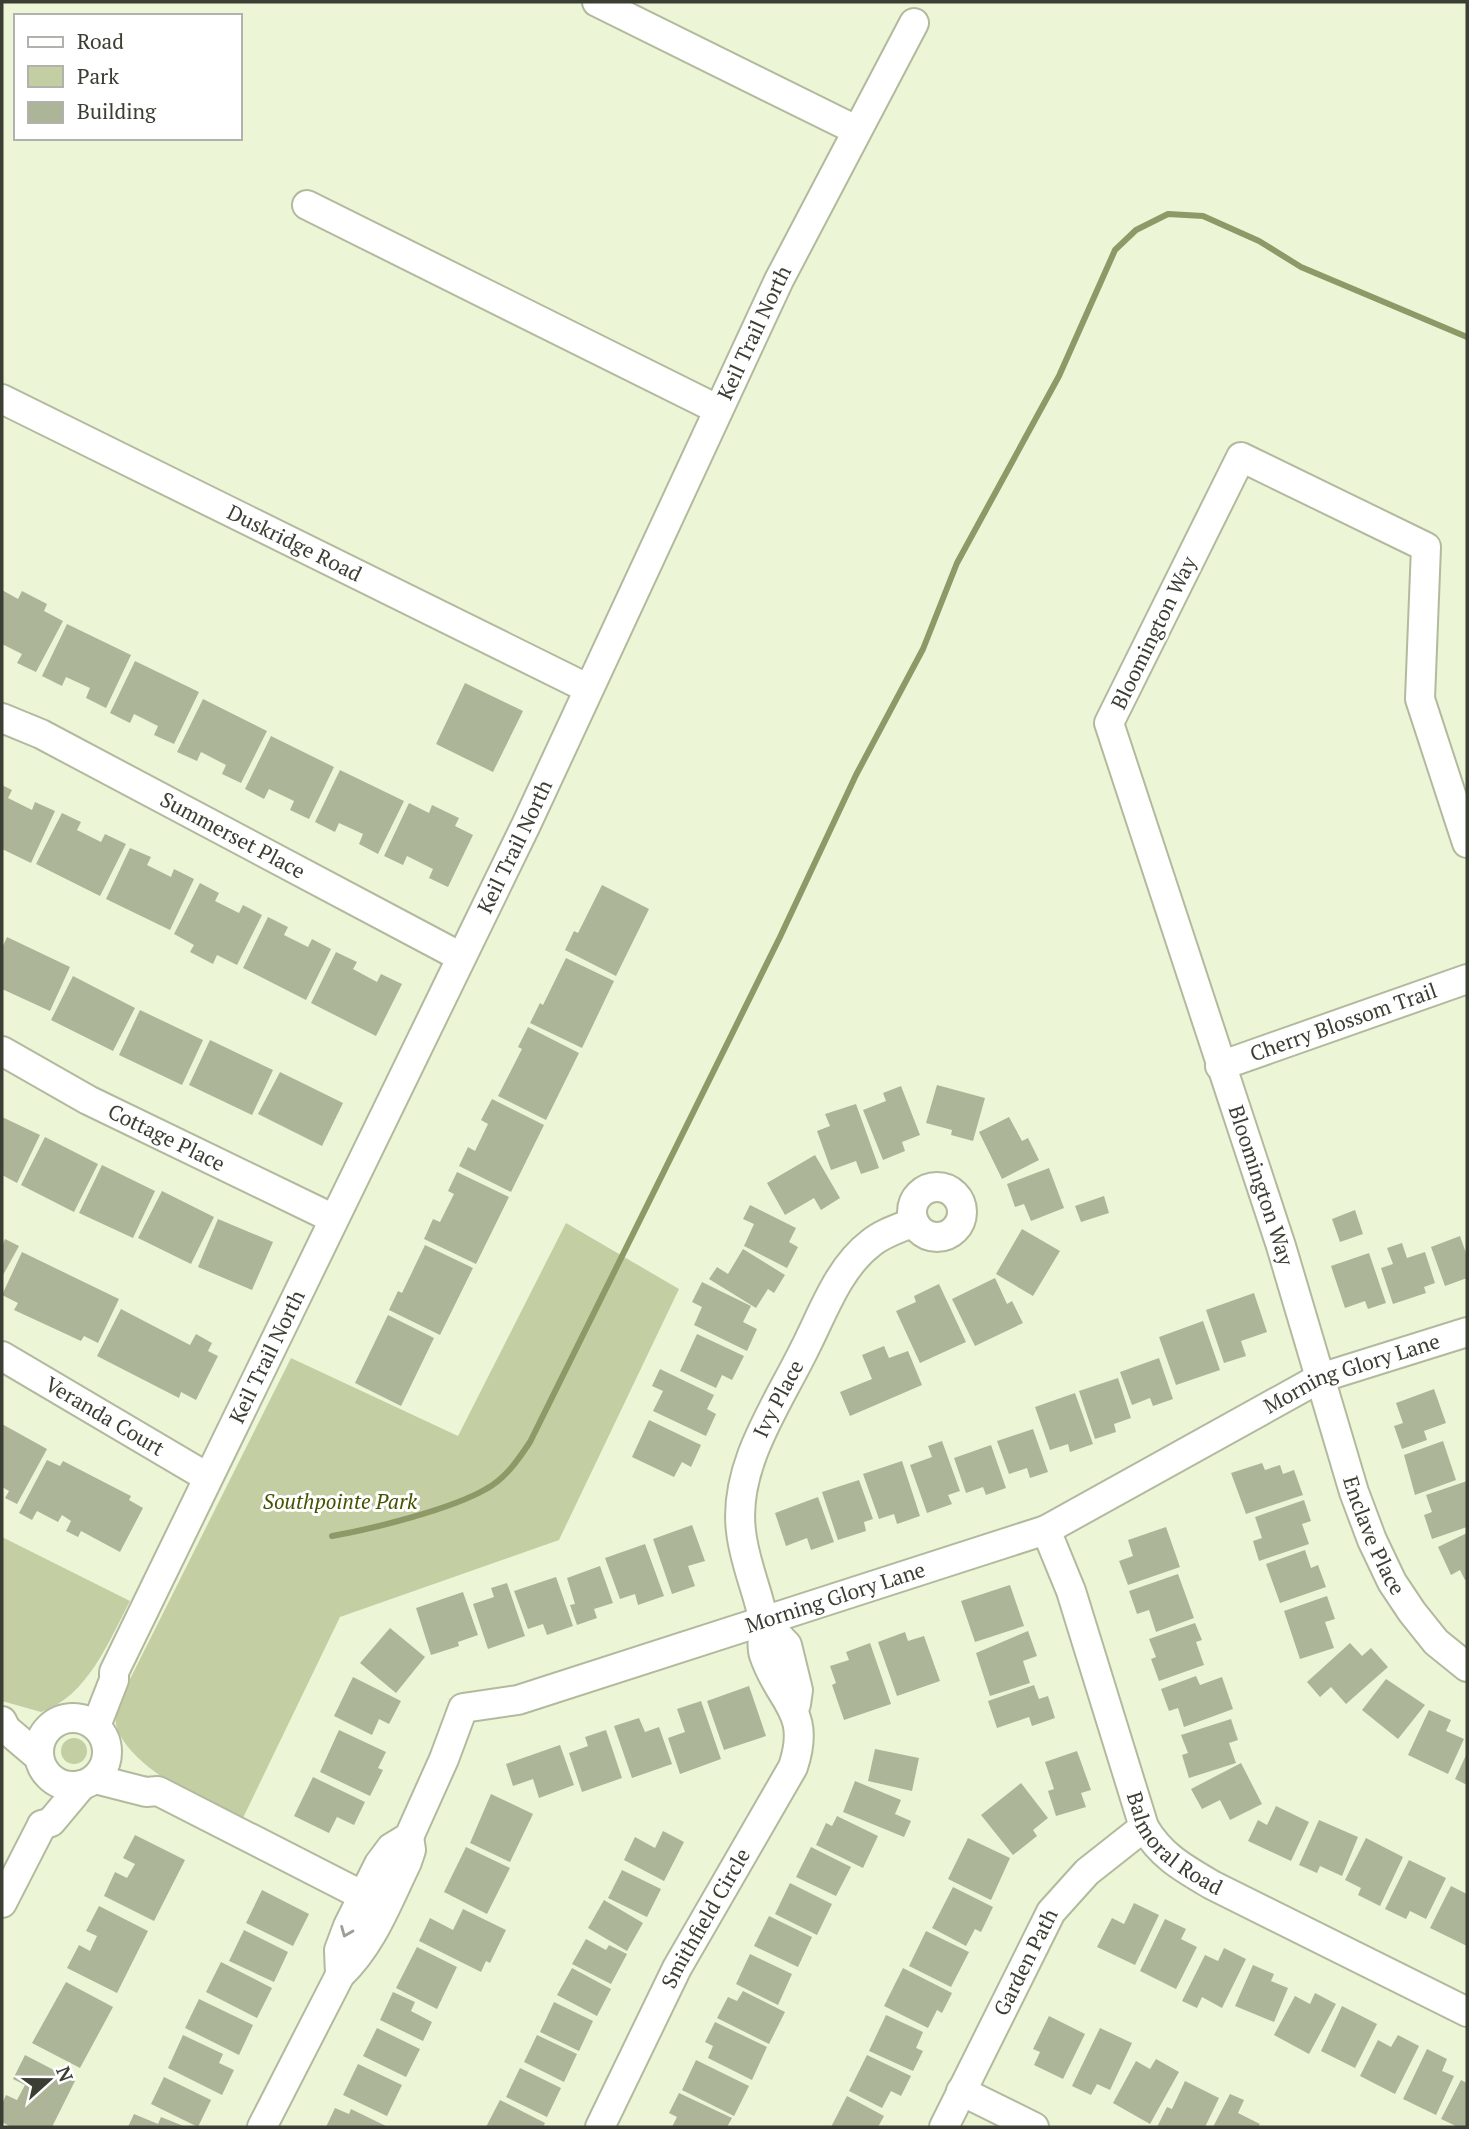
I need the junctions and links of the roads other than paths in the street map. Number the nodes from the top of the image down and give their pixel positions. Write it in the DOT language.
graph roads {
  1 [pos="597,2"];
  2 [pos="914,23"];
  3 [pos="856,130"];
  4 [pos="307,205"];
  5 [pos="2,399"];
  6 [pos="717,410"];
  7 [pos="587,688"];
  8 [pos="2,718"];
  9 [pos="1467,843"];
  10 [pos="461,957"];
  11 [pos="1467,979"];
  12 [pos="2,1051"];
  13 [pos="1220,1066"];
  14 [pos="332,1218"];
  15 [pos="914,1222"];
  16 [pos="1467,1332"];
  17 [pos="2,1356"];
  18 [pos="1320,1378"];
  19 [pos="206,1477"];
  20 [pos="1046,1530"];
  21 [pos="763,1620"];
  22 [pos="1467,1667"];
  23 [pos="114,1672"];
  24 [pos="2,1719"];
  25 [pos="56,1722"];
  26 [pos="101,1732"];
  27 [pos="45,1768"];
  28 [pos="89,1782"];
  29 [pos="158,1791"];
  30 [pos="42,1825"];
  31 [pos="1143,1827"];
  32 [pos="374,1902"];
  33 [pos="2,1903"];
  34 [pos="1467,2012"];
  35 [pos="961,2091"];
  36 [pos="262,2127"];
  37 [pos="600,2127"];
  38 [pos="944,2127"];
  39 [pos="1034,2127"];
  1 -- 3 [label="street"];
  2 -- 3 [label="street, Keil Trail North"];
  3 -- 6 [label="street, Keil Trail North"];
  4 -- 6 [label="street"];
  5 -- 7 [label="street, Duskridge Road"];
  6 -- 7 [label="street, Keil Trail North"];
  7 -- 10 [label="street, Keil Trail North"];
  8 -- 10 [label="street, Summerset Place"];
  9 -- 13 [label="street, Bloomington Way"];
  10 -- 14 [label="street, Keil Trail North"];
  11 -- 13 [label="street, Cherry Blossom Trail"];
  12 -- 14 [label="street, Cottage Place"];
  13 -- 18 [label="street, Bloomington Way"];
  14 -- 19 [label="street, Keil Trail North"];
  15 -- 21 [label="street, Ivy Place"];
  16 -- 18 [label="street, Morning Glory Lane"];
  17 -- 19 [label="street, Veranda Court"];
  18 -- 20 [label="street, Morning Glory Lane"];
  18 -- 22 [label="street, Enclave Place"];
  19 -- 23 [label="street, Keil Trail North"];
  20 -- 21 [label="street, Morning Glory Lane"];
  20 -- 31 [label="street, Balmoral Road"];
  21 -- 32 [label="street, Morning Glory Lane"];
  21 -- 37 [label="street, Smithfield Circle"];
  23 -- 25 [label="street"];
  23 -- 26 [label="street, Keil Trail North"];
  24 -- 25 [label="street"];
  24 -- 27 [label="street"];
  25 -- 26 [label="street"];
  25 -- 27 [label="street"];
  26 -- 28 [label="street"];
  26 -- 29 [label="street"];
  27 -- 28 [label="street"];
  27 -- 30 [label="street"];
  28 -- 29 [label="street"];
  28 -- 30 [label="street"];
  29 -- 32 [label="street"];
  30 -- 33 [label="street"];
  31 -- 34 [label="street, Balmoral Road"];
  31 -- 35 [label="street, Garden Path"];
  32 -- 36 [label="street, Morning Glory Lane"];
  35 -- 38 [label="street, Garden Path"];
  35 -- 39 [label="street"];
}
